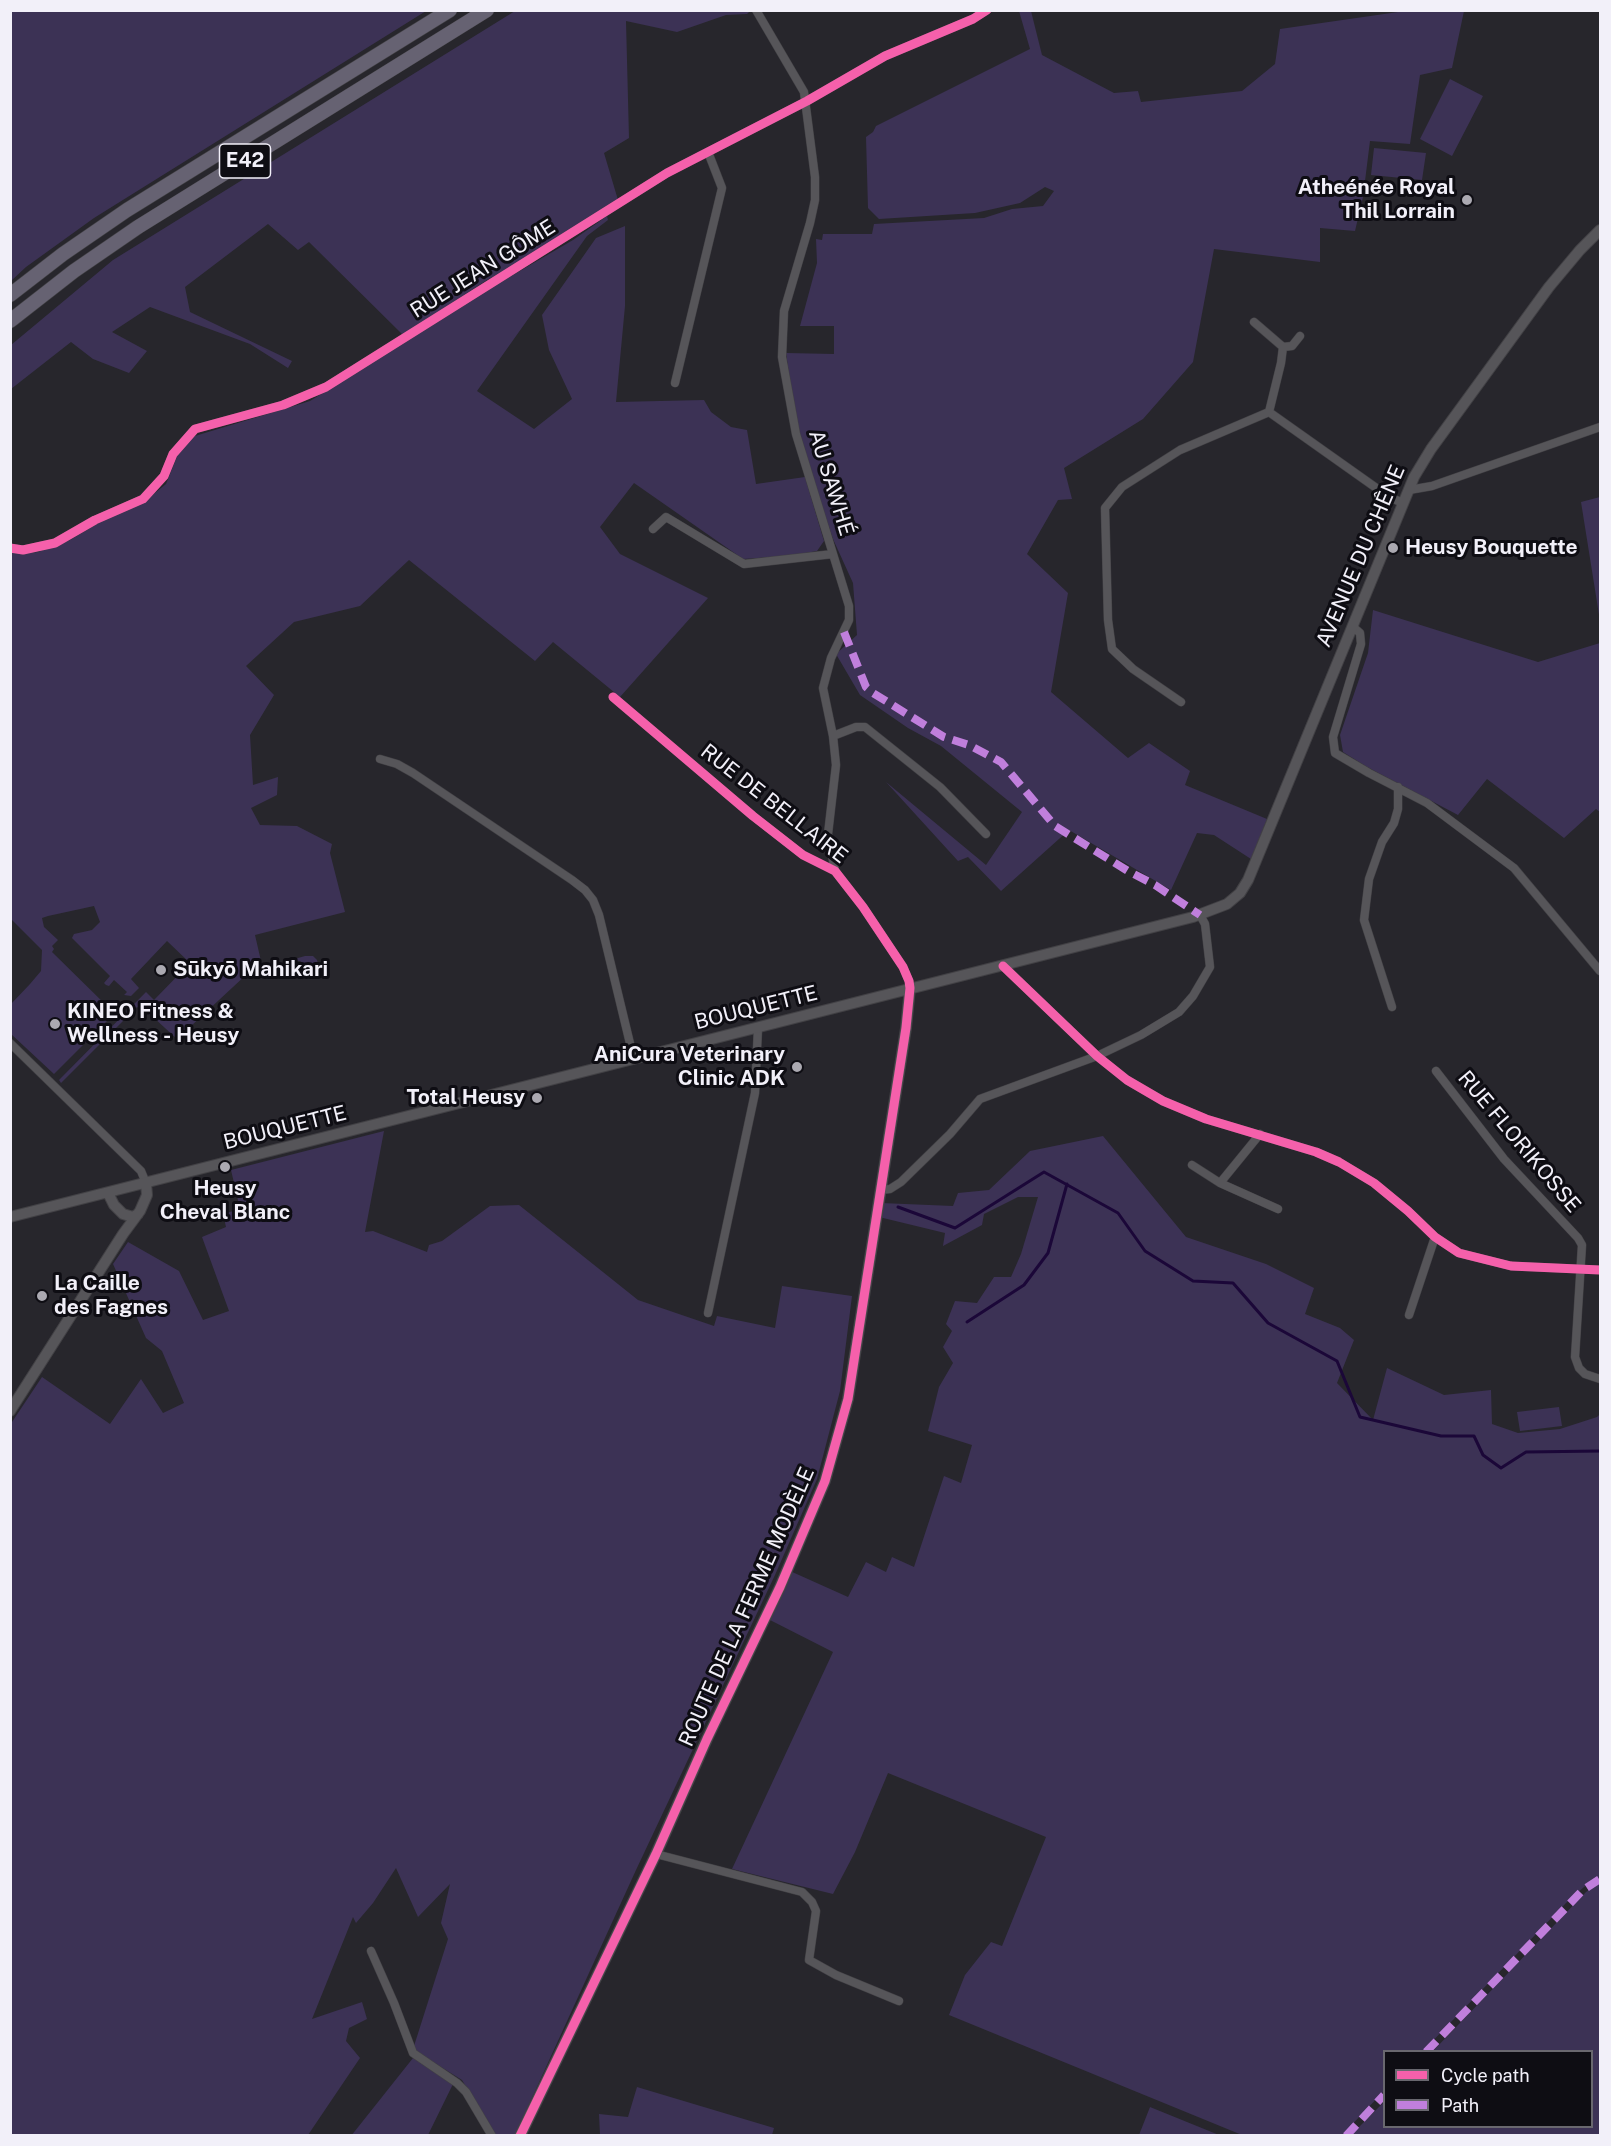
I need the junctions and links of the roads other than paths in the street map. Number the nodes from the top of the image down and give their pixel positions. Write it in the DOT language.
graph roads {
  1 [pos="450,10"];
  2 [pos="487,10"];
  3 [pos="756,10"];
  4 [pos="987,10"];
  5 [pos="807,101"];
  6 [pos="708,152"];
  7 [pos="1600,230"];
  8 [pos="10,295"];
  9 [pos="10,321"];
  10 [pos="1254,322"];
  11 [pos="1300,336"];
  12 [pos="1283,347"];
  13 [pos="675,383"];
  14 [pos="1269,412"];
  15 [pos="1600,427"];
  16 [pos="1409,490"];
  17 [pos="1403,503"];
  18 [pos="652,529"];
  19 [pos="10,548"];
  20 [pos="833,554"];
  21 [pos="1352,626"];
  22 [pos="613,697"];
  23 [pos="1181,702"];
  24 [pos="833,736"];
  25 [pos="380,759"];
  26 [pos="1398,787"];
  27 [pos="986,834"];
  28 [pos="835,871"];
  29 [pos="1200,915"];
  30 [pos="1003,966"];
  31 [pos="1600,971"];
  32 [pos="910,988"];
  33 [pos="1392,1007"];
  34 [pos="758,1028"];
  35 [pos="10,1043"];
  36 [pos="1097,1056"];
  37 [pos="634,1060"];
  38 [pos="1436,1071"];
  39 [pos="1260,1134"];
  40 [pos="1192,1165"];
  41 [pos="146,1183"];
  42 [pos="1220,1183"];
  43 [pos="880,1190"];
  44 [pos="108,1193"];
  45 [pos="1278,1209"];
  46 [pos="123,1214"];
  47 [pos="138,1214"];
  48 [pos="10,1217"];
  49 [pos="123,1234"];
  50 [pos="1435,1237"];
  51 [pos="1580,1270"];
  52 [pos="1600,1270"];
  53 [pos="708,1313"];
  54 [pos="1408,1315"];
  55 [pos="1600,1379"];
  56 [pos="10,1411"];
  57 [pos="656,1854"];
  58 [pos="371,1951"];
  59 [pos="899,2001"];
  60 [pos="492,2136"];
  61 [pos="520,2136"];
  1 -- 8 [label="highway, E42"];
  2 -- 9 [label="highway, E42"];
  3 -- 5 [label="street"];
  4 -- 5 [label="street, RUE JEAN GÔME"];
  5 -- 6 [label="street, RUE JEAN GÔME"];
  5 -- 20 [label="street, AU SAWHÉ"];
  6 -- 13 [label="street"];
  6 -- 19 [label="street, RUE JEAN GÔME"];
  7 -- 16 [label="main road, AVENUE DU CHÊNE"];
  10 -- 12 [label="street"];
  11 -- 12 [label="street"];
  12 -- 14 [label="street"];
  14 -- 17 [label="street"];
  14 -- 23 [label="street"];
  15 -- 16 [label="street"];
  16 -- 17 [label="main road, AVENUE DU CHÊNE"];
  17 -- 21 [label="main road, AVENUE DU CHÊNE"];
  18 -- 20 [label="street"];
  20 -- 24 [label="street, AU SAWHÉ"];
  21 -- 26 [label="street"];
  21 -- 29 [label="main road, AVENUE DU CHÊNE"];
  22 -- 28 [label="street, RUE DE BELLAIRE"];
  24 -- 27 [label="street"];
  24 -- 28 [label="street, AU SAWHÉ"];
  25 -- 37 [label="street"];
  26 -- 31 [label="street"];
  26 -- 33 [label="street"];
  28 -- 32 [label="street, RUE DE BELLAIRE"];
  29 -- 30 [label="main road, BOUQUETTE"];
  29 -- 36 [label="street"];
  30 -- 32 [label="main road, BOUQUETTE"];
  30 -- 36 [label="street"];
  32 -- 34 [label="main road, BOUQUETTE"];
  32 -- 43 [label="main road, ROUTE DE LA FERME MODÈLE"];
  34 -- 37 [label="main road, BOUQUETTE"];
  34 -- 53 [label="street"];
  35 -- 41 [label="street"];
  36 -- 39 [label="street"];
  36 -- 43 [label="street"];
  37 -- 41 [label="main road, BOUQUETTE"];
  38 -- 51 [label="street, RUE FLORIKOSSE"];
  39 -- 42 [label="street"];
  39 -- 50 [label="street"];
  40 -- 42 [label="street"];
  41 -- 44 [label="main road, BOUQUETTE"];
  41 -- 47 [label="main road"];
  42 -- 45 [label="street"];
  43 -- 57 [label="main road, ROUTE DE LA FERME MODÈLE"];
  44 -- 46 [label="main road"];
  44 -- 48 [label="main road, BOUQUETTE"];
  46 -- 47 [label="main road"];
  46 -- 49 [label="main road"];
  47 -- 49 [label="main road"];
  49 -- 56 [label="main road"];
  50 -- 51 [label="street"];
  50 -- 54 [label="street"];
  51 -- 52 [label="street"];
  51 -- 55 [label="street, RUE FLORIKOSSE"];
  57 -- 59 [label="street"];
  57 -- 61 [label="main road, ROUTE DE LA FERME MODÈLE"];
  58 -- 60 [label="street"];
}
